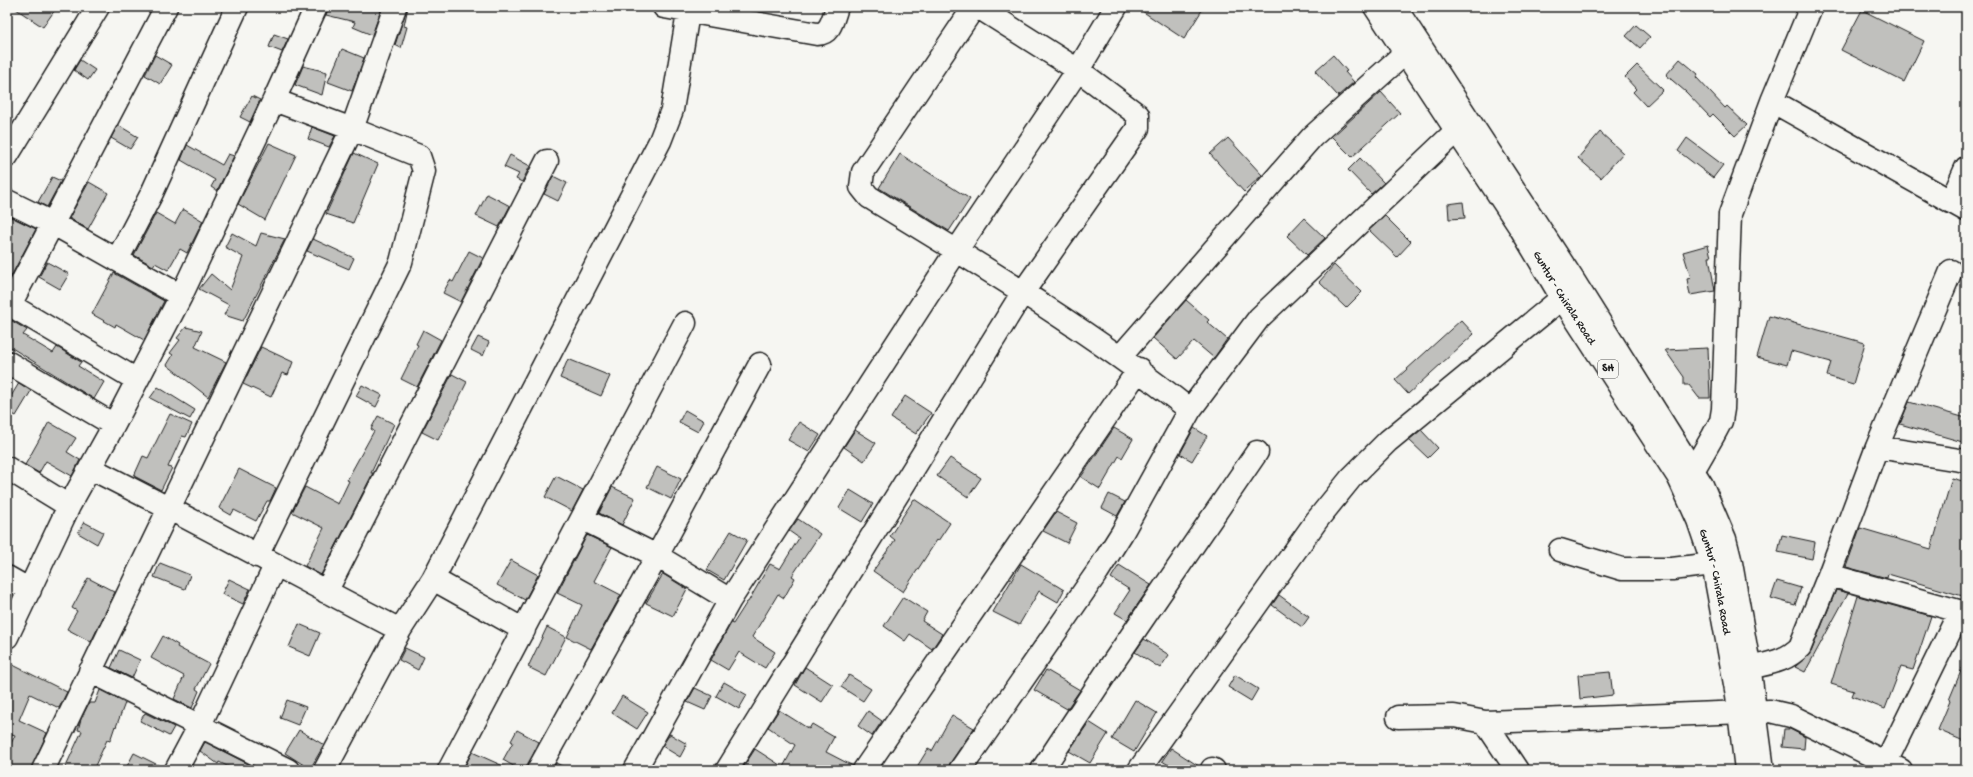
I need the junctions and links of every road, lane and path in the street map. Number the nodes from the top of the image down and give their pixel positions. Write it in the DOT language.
graph roads {
  1 [pos="166,7"];
  2 [pos="237,7"];
  3 [pos="316,7"];
  4 [pos="395,7"];
  5 [pos="664,7"];
  6 [pos="837,7"];
  7 [pos="974,7"];
  8 [pos="978,7"];
  9 [pos="1116,7"];
  10 [pos="1375,7"];
  11 [pos="1395,7"];
  12 [pos="1811,7"];
  13 [pos="92,9"];
  14 [pos="689,9"];
  15 [pos="1405,53"];
  16 [pos="1078,70"];
  17 [pos="274,100"];
  18 [pos="1772,101"];
  19 [pos="352,129"];
  20 [pos="1456,131"];
  21 [pos="7,156"];
  22 [pos="547,161"];
  23 [pos="1966,168"];
  24 [pos="7,201"];
  25 [pos="1958,206"];
  26 [pos="52,223"];
  27 [pos="956,250"];
  28 [pos="117,260"];
  29 [pos="1951,271"];
  30 [pos="1023,292"];
  31 [pos="181,296"];
  32 [pos="1562,298"];
  33 [pos="686,323"];
  34 [pos="1120,357"];
  35 [pos="7,362"];
  36 [pos="760,364"];
  37 [pos="1139,369"];
  38 [pos="137,380"];
  39 [pos="1190,410"];
  40 [pos="114,425"];
  41 [pos="1877,447"];
  42 [pos="1257,452"];
  43 [pos="1966,461"];
  44 [pos="7,468"];
  45 [pos="90,468"];
  46 [pos="1686,474"];
  47 [pos="70,506"];
  48 [pos="170,508"];
  49 [pos="583,519"];
  50 [pos="1560,550"];
  51 [pos="657,556"];
  52 [pos="266,561"];
  53 [pos="1713,564"];
  54 [pos="1829,575"];
  55 [pos="7,577"];
  56 [pos="433,579"];
  57 [pos="30,590"];
  58 [pos="326,592"];
  59 [pos="730,600"];
  60 [pos="1963,612"];
  61 [pos="400,630"];
  62 [pos="524,630"];
  63 [pos="7,637"];
  64 [pos="1749,668"];
  65 [pos="90,671"];
  66 [pos="1747,712"];
  67 [pos="1398,717"];
  68 [pos="1485,722"];
  69 [pos="200,725"];
  70 [pos="1893,766"];
  71 [pos="43,770"];
  72 [pos="176,770"];
  73 [pos="288,770"];
  74 [pos="325,770"];
  75 [pos="449,770"];
  76 [pos="538,770"];
  77 [pos="635,770"];
  78 [pos="727,770"];
  79 [pos="864,770"];
  80 [pos="960,770"];
  81 [pos="1042,770"];
  82 [pos="1139,770"];
  83 [pos="1517,770"];
  84 [pos="1746,770"];
  85 [pos="1763,770"];
  1 -- 26 [label="street"];
  2 -- 28 [label="street"];
  3 -- 17 [label="street"];
  4 -- 19 [label="street"];
  5 -- 14 [label="street"];
  6 -- 14 [label="street"];
  7 -- 27 [label="street"];
  8 -- 16 [label="street"];
  9 -- 16 [label="street"];
  10 -- 15 [label="street, Guntur - Chirala Road / SH"];
  11 -- 46 [label="street, Guntur - Chirala Road / SH"];
  12 -- 18 [label="street"];
  13 -- 21 [label="street"];
  14 -- 56 [label="street"];
  15 -- 20 [label="street, Guntur - Chirala Road / SH"];
  15 -- 34 [label="street"];
  16 -- 27 [label="street"];
  16 -- 30 [label="street"];
  17 -- 19 [label="street"];
  17 -- 31 [label="street"];
  18 -- 25 [label="street"];
  18 -- 46 [label="street"];
  19 -- 48 [label="street"];
  19 -- 52 [label="street"];
  20 -- 32 [label="street, Guntur - Chirala Road / SH"];
  20 -- 39 [label="street"];
  22 -- 58 [label="street"];
  23 -- 25 [label="street"];
  24 -- 26 [label="street"];
  26 -- 28 [label="street"];
  26 -- 38 [label="street"];
  27 -- 30 [label="street"];
  27 -- 59 [label="street"];
  28 -- 31 [label="street"];
  29 -- 41 [label="street"];
  30 -- 34 [label="street"];
  30 -- 78 [label="street"];
  31 -- 38 [label="street"];
  32 -- 46 [label="street, Guntur - Chirala Road / SH"];
  32 -- 82 [label="street"];
  33 -- 49 [label="street"];
  34 -- 37 [label="street"];
  35 -- 40 [label="street"];
  36 -- 51 [label="street"];
  37 -- 39 [label="street"];
  37 -- 79 [label="street"];
  38 -- 40 [label="street"];
  39 -- 80 [label="street"];
  40 -- 45 [label="street"];
  41 -- 43 [label="street"];
  41 -- 54 [label="street"];
  42 -- 81 [label="street"];
  44 -- 47 [label="street"];
  45 -- 47 [label="street"];
  45 -- 48 [label="street"];
  46 -- 53 [label="street, Guntur - Chirala Road / SH"];
  46 -- 64 [label="street, Guntur - Chirala Road / SH"];
  47 -- 57 [label="street"];
  48 -- 52 [label="street"];
  48 -- 65 [label="street"];
  49 -- 51 [label="street"];
  49 -- 62 [label="street"];
  50 -- 53 [label="street"];
  51 -- 59 [label="street"];
  51 -- 76 [label="street"];
  52 -- 58 [label="street"];
  52 -- 69 [label="street"];
  53 -- 66 [label="street, Guntur - Chirala Road / SH"];
  54 -- 60 [label="street"];
  54 -- 64 [label="street"];
  55 -- 57 [label="street"];
  56 -- 61 [label="street"];
  56 -- 62 [label="street"];
  57 -- 63 [label="street"];
  58 -- 61 [label="street"];
  59 -- 77 [label="street"];
  60 -- 70 [label="street"];
  61 -- 74 [label="street"];
  62 -- 75 [label="street"];
  64 -- 66 [label="street, Guntur - Chirala Road / SH"];
  65 -- 69 [label="street"];
  65 -- 71 [label="street"];
  66 -- 68 [label="street"];
  66 -- 70 [label="street"];
  66 -- 84 [label="street, Guntur - Chirala Road / SH"];
  66 -- 85 [label="street, Guntur - Chirala Road / SH"];
  67 -- 68 [label="street"];
  68 -- 83 [label="street"];
  69 -- 72 [label="street"];
  69 -- 73 [label="street"];
}
